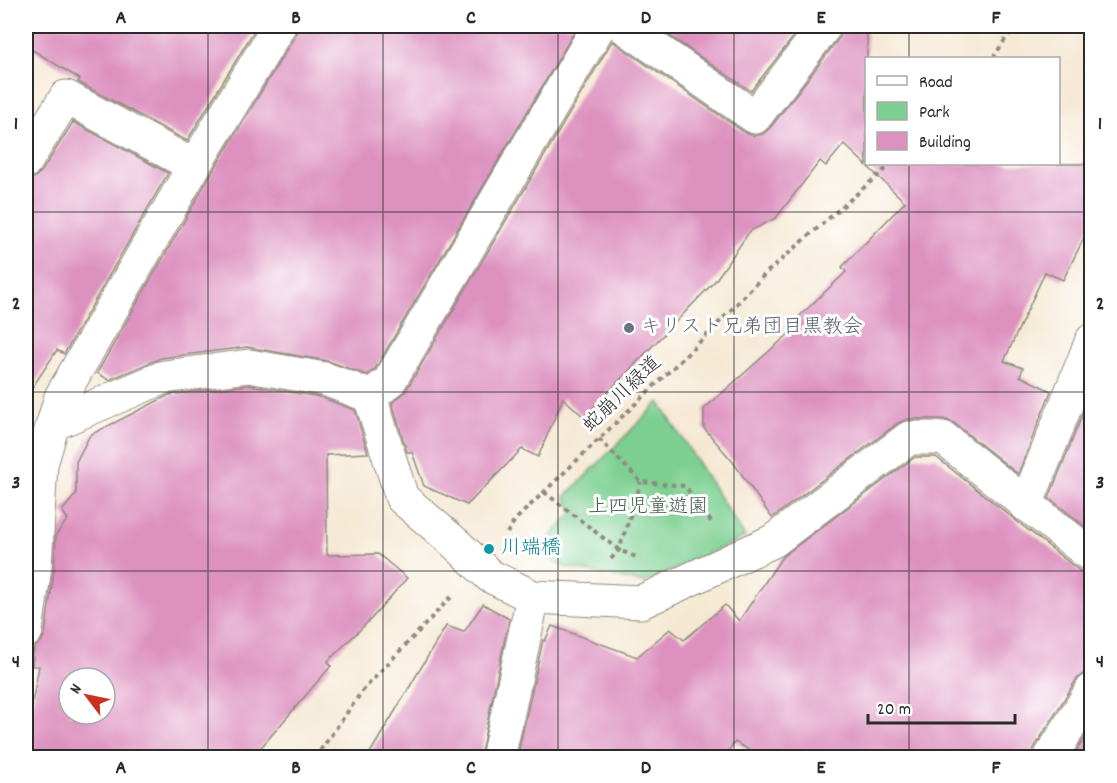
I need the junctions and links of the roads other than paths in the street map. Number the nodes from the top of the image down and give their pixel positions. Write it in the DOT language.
graph roads {
  1 [pos="279,26"];
  2 [pos="599,26"];
  3 [pos="623,26"];
  4 [pos="825,26"];
  5 [pos="26,161"];
  6 [pos="194,165"];
  7 [pos="1092,340"];
  8 [pos="370,396"];
  9 [pos="53,424"];
  10 [pos="33,461"];
  11 [pos="1026,505"];
  12 [pos="1092,556"];
  13 [pos="520,591"];
  14 [pos="26,631"];
  15 [pos="1092,690"];
  16 [pos="498,758"];
  17 [pos="1050,758"];
  1 -- 6 [label="street"];
  2 -- 8 [label="street"];
  3 -- 4 [label="street"];
  5 -- 6 [label="street"];
  6 -- 9 [label="street"];
  7 -- 11 [label="street"];
  8 -- 9 [label="street"];
  8 -- 13 [label="street"];
  9 -- 10 [label="street"];
  10 -- 14 [label="street"];
  11 -- 12 [label="street"];
  11 -- 13 [label="street"];
  13 -- 16 [label="street"];
  15 -- 17 [label="street"];
}
